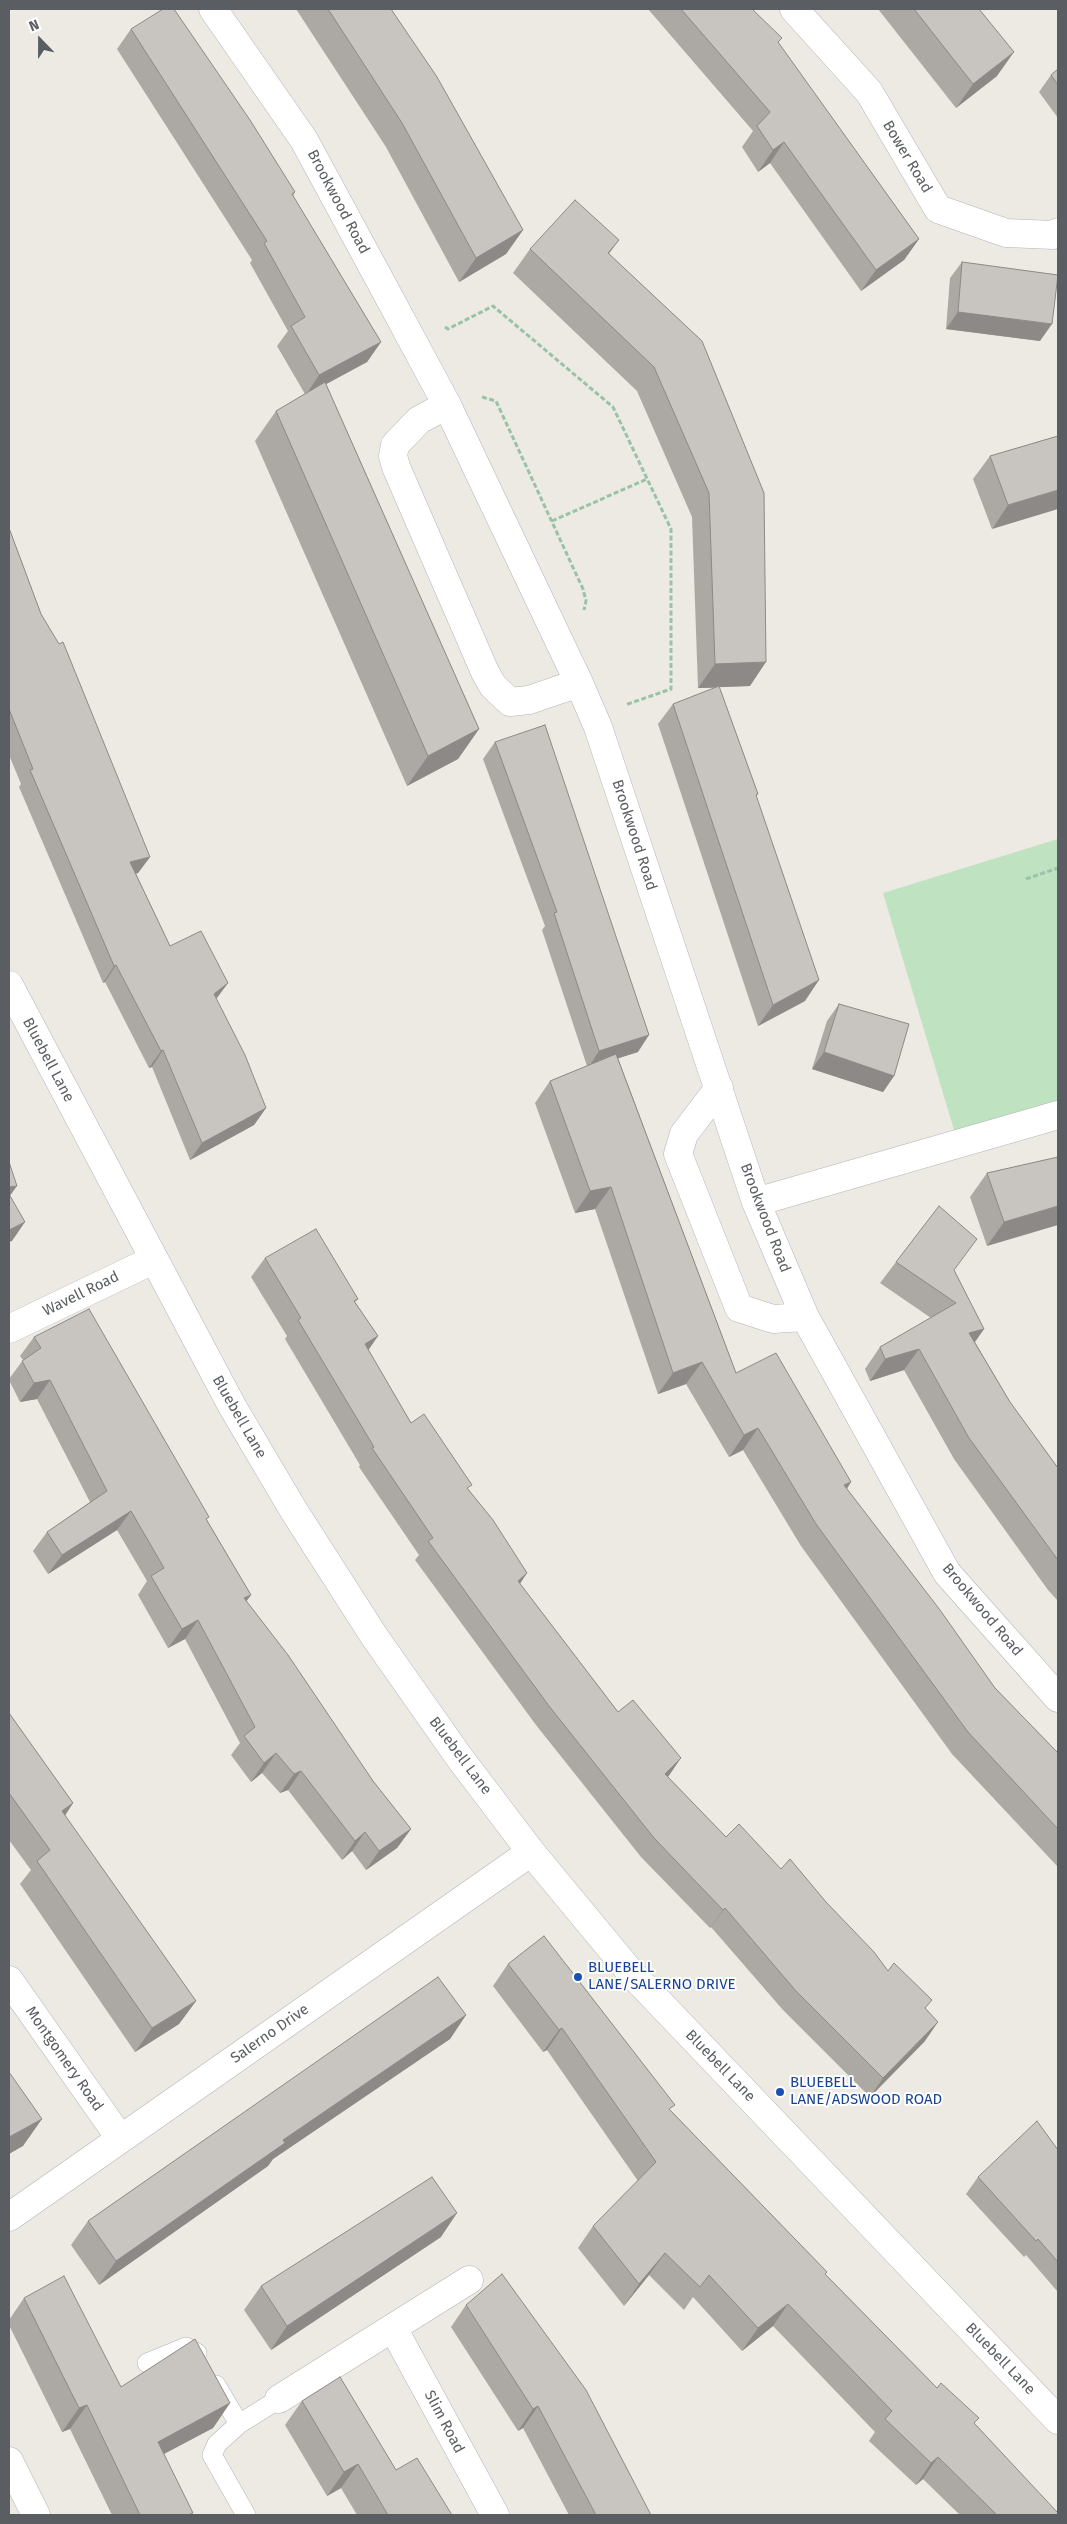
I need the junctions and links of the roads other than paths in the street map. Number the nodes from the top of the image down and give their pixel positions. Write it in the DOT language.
graph roads {
  1 [pos="213,9"];
  2 [pos="794,9"];
  3 [pos="1058,232"];
  4 [pos="447,405"];
  5 [pos="579,683"];
  6 [pos="9,985"];
  7 [pos="718,1088"];
  8 [pos="1058,1115"];
  9 [pos="756,1202"];
  10 [pos="153,1260"];
  11 [pos="805,1317"];
  12 [pos="9,1328"];
  13 [pos="1058,1698"];
  14 [pos="531,1852"];
  15 [pos="9,1980"];
  16 [pos="120,2138"];
  17 [pos="9,2217"];
  18 [pos="470,2280"];
  19 [pos="394,2328"];
  20 [pos="147,2363"];
  21 [pos="279,2399"];
  22 [pos="1058,2420"];
  23 [pos="239,2424"];
  24 [pos="9,2461"];
  25 [pos="36,2515"];
  26 [pos="246,2515"];
  27 [pos="495,2515"];
  1 -- 4 [label="street, Brookwood Road"];
  2 -- 3 [label="street, Bower Road"];
  4 -- 5 [label="street, Brookwood Road"];
  4 -- 5 [label="street"];
  5 -- 7 [label="street, Brookwood Road"];
  6 -- 10 [label="street, Bluebell Lane"];
  7 -- 9 [label="street, Brookwood Road"];
  7 -- 11 [label="street"];
  8 -- 9 [label="street"];
  9 -- 11 [label="street, Brookwood Road"];
  10 -- 12 [label="street, Wavell Road"];
  10 -- 14 [label="street, Bluebell Lane"];
  11 -- 13 [label="street, Brookwood Road"];
  14 -- 16 [label="street, Salerno Drive"];
  14 -- 22 [label="street, Bluebell Lane"];
  15 -- 16 [label="street, Montgomery Road"];
  16 -- 17 [label="street, Salerno Drive"];
  18 -- 19 [label="street"];
  19 -- 21 [label="street"];
  19 -- 27 [label="street, Slim Road"];
  20 -- 23 [label="lane"];
  21 -- 23 [label="lane"];
  23 -- 26 [label="lane"];
  24 -- 25 [label="street"];
}
